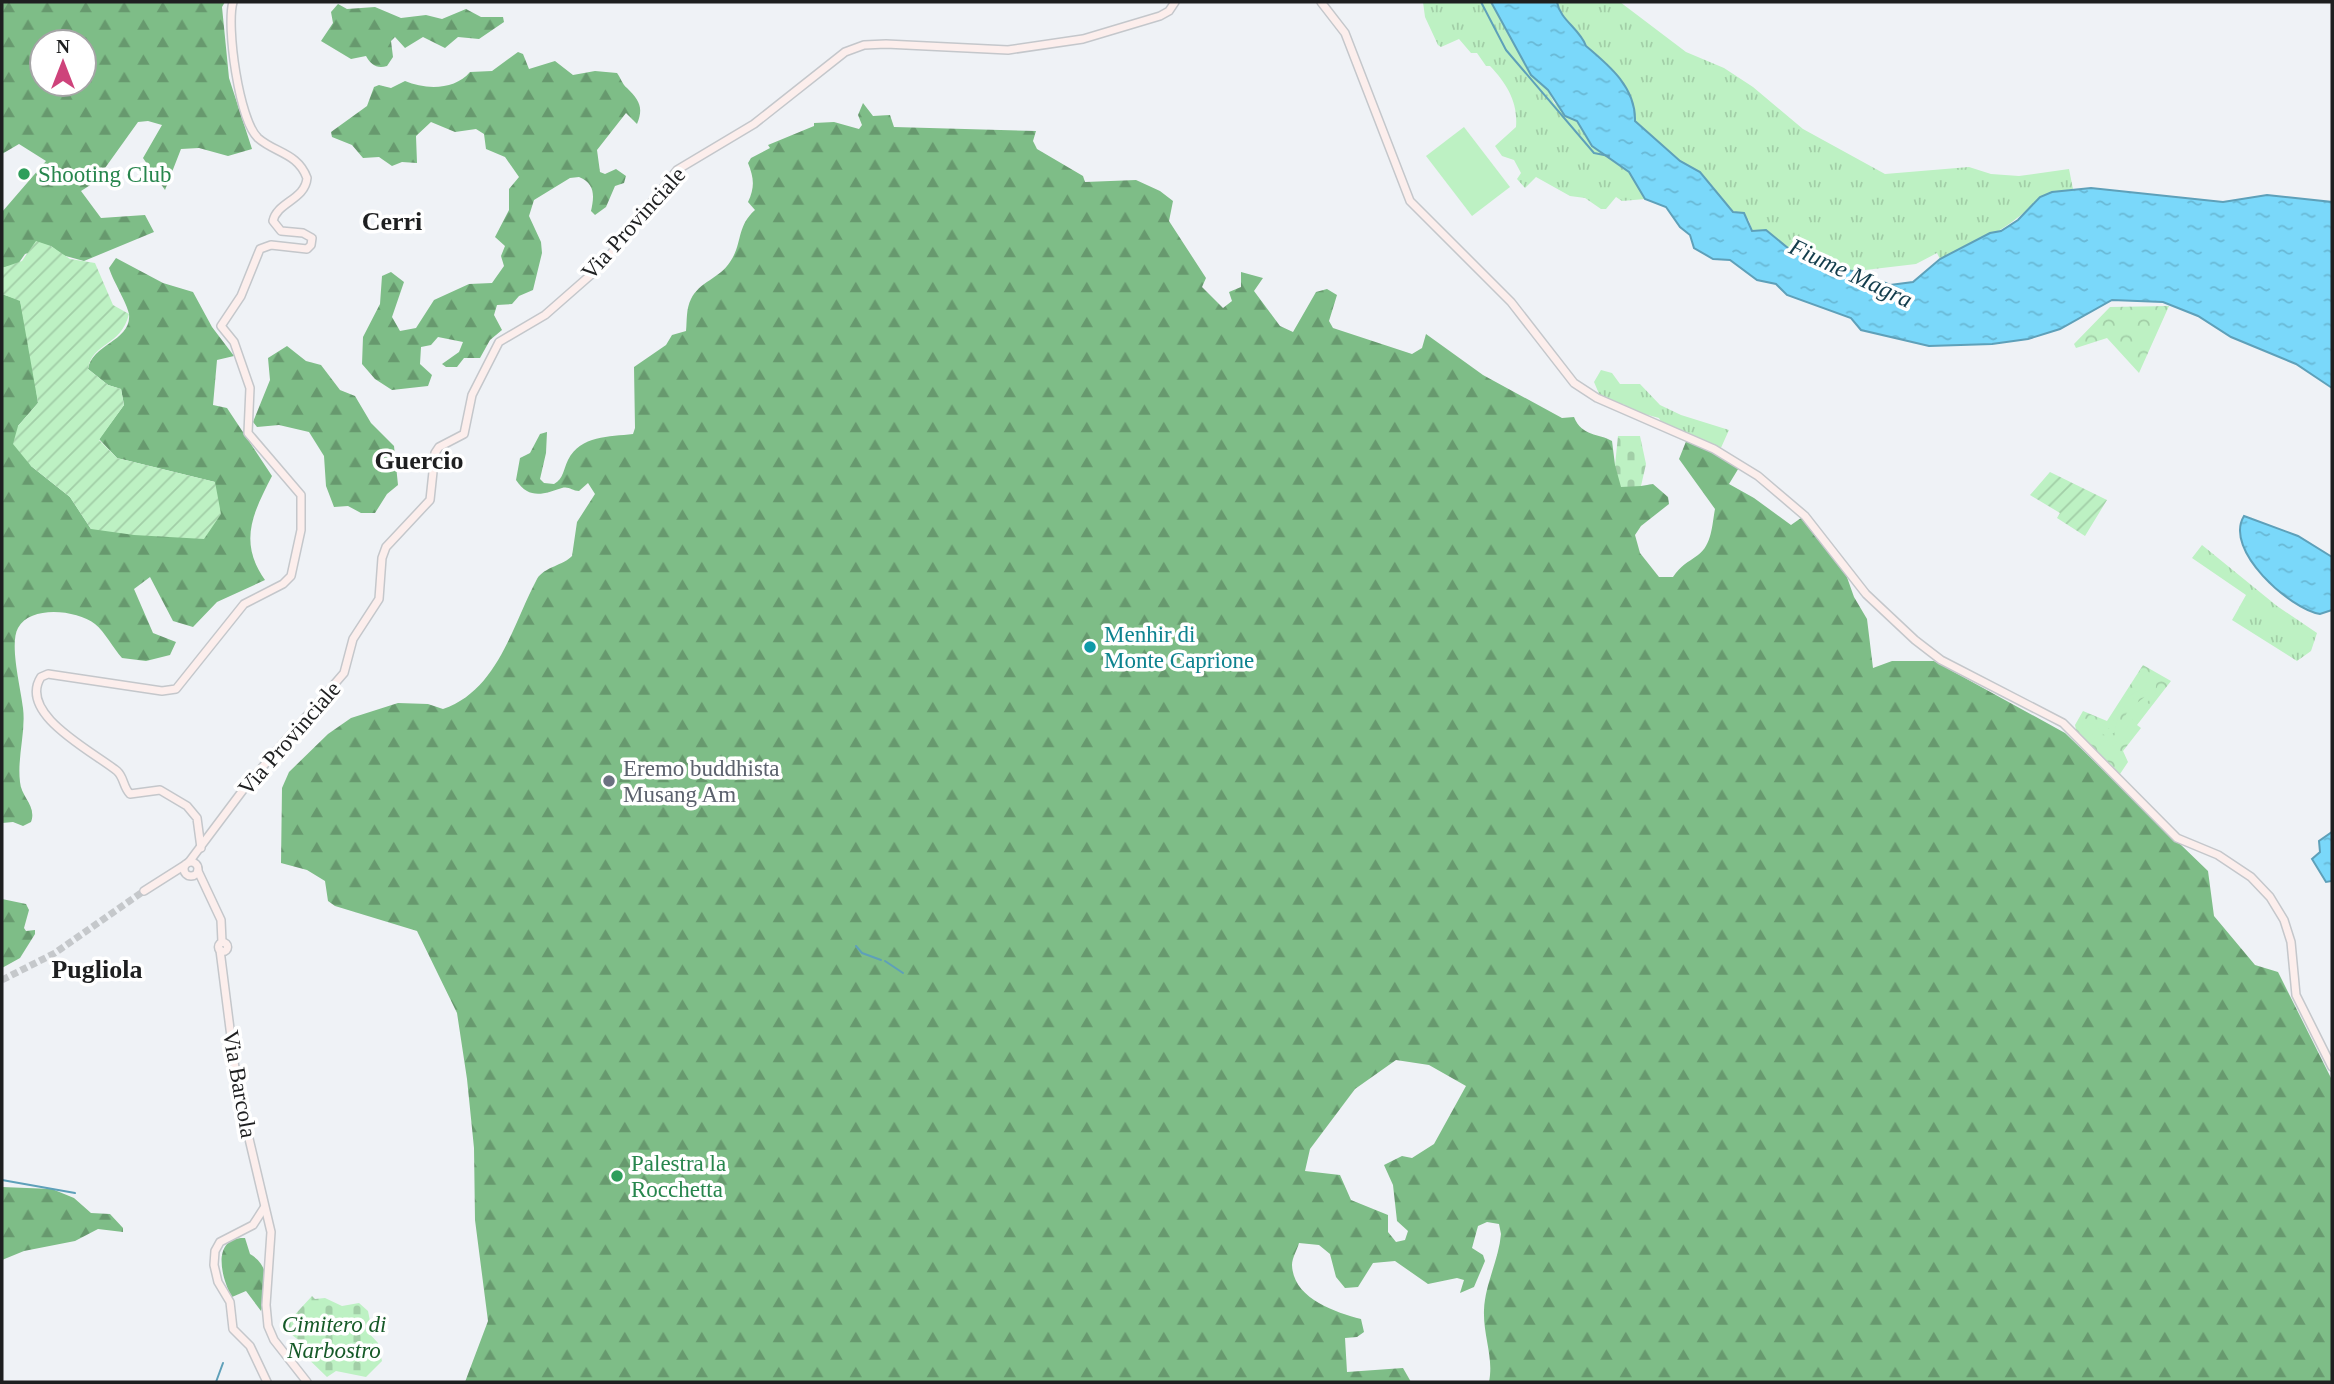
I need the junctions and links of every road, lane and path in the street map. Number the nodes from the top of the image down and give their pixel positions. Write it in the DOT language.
graph roads {
  1 [pos="233,2"];
  2 [pos="1175,2"];
  3 [pos="1321,2"];
  4 [pos="200,850"];
  5 [pos="192,870"];
  6 [pos="144,891"];
  7 [pos="2332,1067"];
  8 [pos="265,1222"];
  9 [pos="267,1382"];
  10 [pos="307,1382"];
  1 -- 4 [label="main road"];
  2 -- 4 [label="main road, Via Provinciale"];
  3 -- 7 [label="main road"];
  4 -- 5 [label="main road"];
  5 -- 6 [label="main road"];
  5 -- 8 [label="main road, Via Barcola"];
  8 -- 9 [label="main road"];
  8 -- 10 [label="main road"];
}
